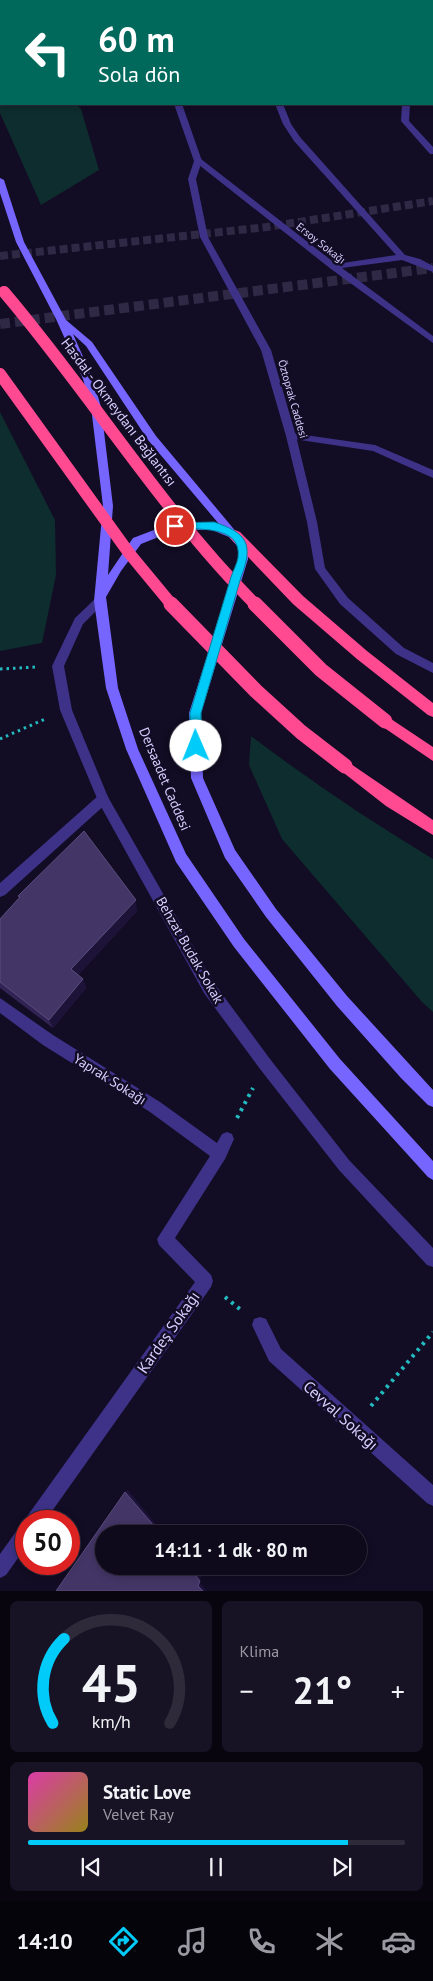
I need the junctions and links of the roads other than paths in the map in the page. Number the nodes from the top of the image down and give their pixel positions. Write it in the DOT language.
graph roads {
  1 [pos="178,105"];
  2 [pos="279,105"];
  3 [pos="406,105"];
  4 [pos="433,152"];
  5 [pos="198,161"];
  6 [pos="0,180"];
  7 [pos="402,257"];
  8 [pos="334,267"];
  9 [pos="433,269"];
  10 [pos="2,290"];
  11 [pos="60,319"];
  12 [pos="433,340"];
  13 [pos="0,374"];
  14 [pos="291,436"];
  15 [pos="433,474"];
  16 [pos="235,535"];
  17 [pos="100,601"];
  18 [pos="433,668"];
  19 [pos="433,711"];
  20 [pos="433,755"];
  21 [pos="103,798"];
  22 [pos="433,828"];
  23 [pos="0,891"];
  24 [pos="0,1005"];
  25 [pos="433,1100"];
  26 [pos="227,1139"];
  27 [pos="220,1154"];
  28 [pos="433,1172"];
  29 [pos="433,1259"];
  30 [pos="260,1325"];
  31 [pos="433,1497"];
  32 [pos="42,1510"];
  33 [pos="15,1548"];
  34 [pos="0,1569"];
  1 -- 5 [label="street"];
  2 -- 7 [label="street"];
  3 -- 4 [label="street"];
  5 -- 8 [label="street, Ersoy Sokağı"];
  5 -- 14 [label="street, Öztoprak Caddesi"];
  6 -- 11 [label="main road, Dersaadet Caddesi"];
  7 -- 8 [label="street"];
  7 -- 9 [label="street"];
  8 -- 12 [label="street, Ersoy Sokağı"];
  10 -- 20 [label="highway, Hasdal - Okmeydanı Bağlantısı, bridge"];
  11 -- 16 [label="main road, Dersaadet Caddesi"];
  11 -- 17 [label="main road, Dersaadet Caddesi"];
  13 -- 22 [label="highway, bridge"];
  14 -- 15 [label="street"];
  14 -- 18 [label="street, Öztoprak Caddesi"];
  16 -- 17 [label="main road"];
  16 -- 19 [label="highway"];
  16 -- 25 [label="main road, Dersaadet Caddesi"];
  17 -- 21 [label="street, Behzat Budak Sokak"];
  17 -- 28 [label="main road, Dersaadet Caddesi"];
  21 -- 23 [label="street"];
  21 -- 29 [label="street, Behzat Budak Sokak"];
  24 -- 27 [label="street, Yaprak Sokağı"];
  26 -- 27 [label="street, Kardeş Sokağı"];
  27 -- 32 [label="street, Kardeş Sokağı"];
  30 -- 31 [label="street, Cevval Sokağı"];
  33 -- 34 [label="street"];
}
